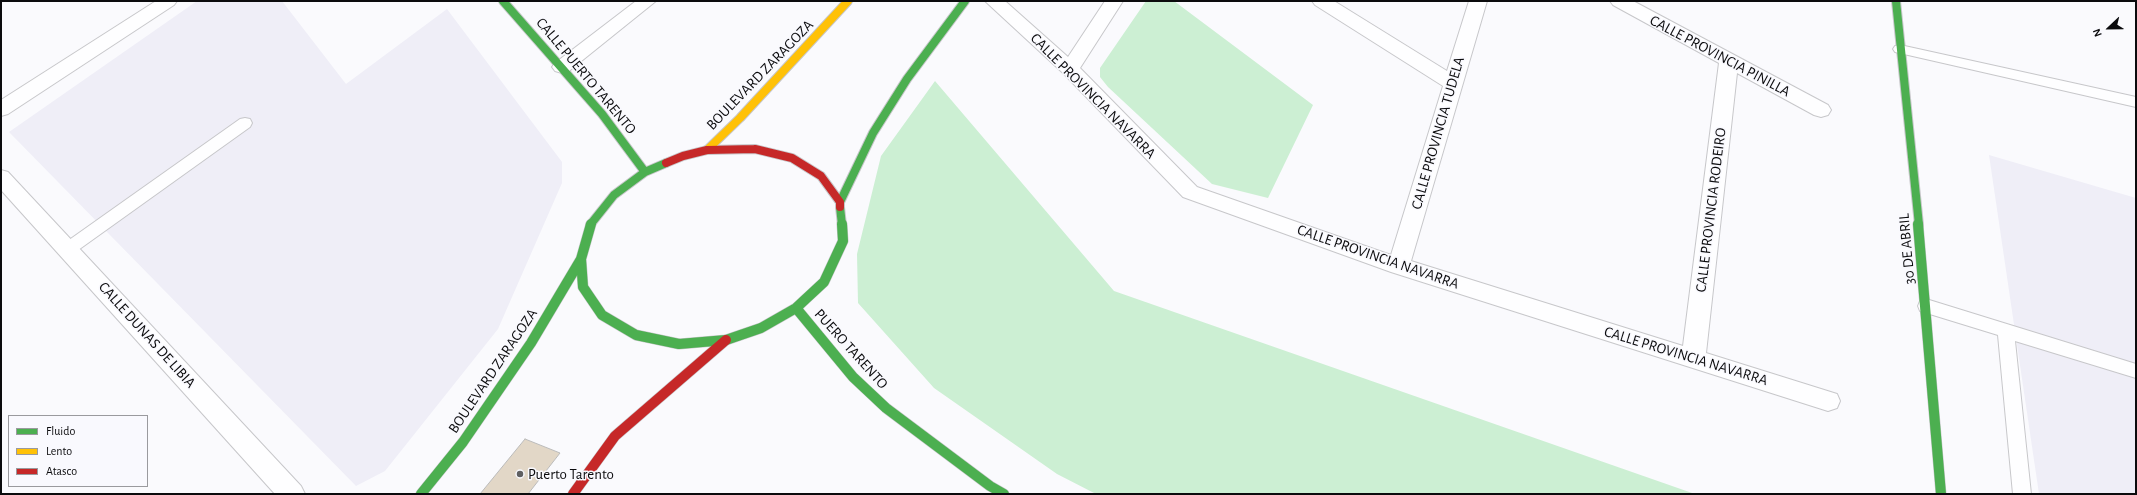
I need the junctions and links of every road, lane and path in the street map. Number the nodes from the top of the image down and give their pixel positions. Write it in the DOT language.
graph roads {
  1 [pos="168,1"];
  2 [pos="503,1"];
  3 [pos="647,1"];
  4 [pos="848,1"];
  5 [pos="965,1"];
  6 [pos="994,1"];
  7 [pos="1114,1"];
  8 [pos="1320,1"];
  9 [pos="1478,1"];
  10 [pos="1619,1"];
  11 [pos="1896,1"];
  12 [pos="1900,49"];
  13 [pos="1729,60"];
  14 [pos="562,67"];
  15 [pos="1070,69"];
  16 [pos="1452,83"];
  17 [pos="2136,102"];
  18 [pos="1,109"];
  19 [pos="1821,110"];
  20 [pos="244,123"];
  21 [pos="707,150"];
  22 [pos="645,172"];
  23 [pos="1,177"];
  24 [pos="840,202"];
  25 [pos="68,249"];
  26 [pos="581,259"];
  27 [pos="1399,266"];
  28 [pos="1926,306"];
  29 [pos="796,308"];
  30 [pos="2006,331"];
  31 [pos="726,340"];
  32 [pos="1693,359"];
  33 [pos="2136,371"];
  34 [pos="1828,401"];
  35 [pos="993,491"];
  36 [pos="292,494"];
  37 [pos="421,494"];
  38 [pos="573,494"];
  39 [pos="1940,494"];
  40 [pos="2022,494"];
  1 -- 18 [label="street"];
  2 -- 14 [label="main road, CALLE PUERTO TARENTO"];
  3 -- 14 [label="street"];
  4 -- 21 [label="main road, BOULEVARD ZARAGOZA"];
  5 -- 24 [label="main road"];
  6 -- 15 [label="street, CALLE PROVINCIA NAVARRA"];
  7 -- 15 [label="street"];
  8 -- 16 [label="street"];
  9 -- 16 [label="street, CALLE PROVINCIA TUDELA"];
  10 -- 13 [label="street, CALLE PROVINCIA PINILLA"];
  11 -- 12 [label="main road, 30 DE ABRIL"];
  12 -- 17 [label="lane"];
  12 -- 28 [label="main road, 30 DE ABRIL"];
  13 -- 19 [label="street, CALLE PROVINCIA PINILLA"];
  13 -- 32 [label="street, CALLE PROVINCIA RODEIRO"];
  14 -- 22 [label="main road, CALLE PUERTO TARENTO"];
  15 -- 27 [label="street, CALLE PROVINCIA NAVARRA"];
  16 -- 27 [label="street, CALLE PROVINCIA TUDELA"];
  20 -- 25 [label="lane"];
  21 -- 22 [label="main road"];
  21 -- 24 [label="main road"];
  22 -- 26 [label="main road"];
  23 -- 25 [label="street, CALLE DUNAS DE LIBIA"];
  24 -- 29 [label="main road"];
  25 -- 36 [label="street, CALLE DUNAS DE LIBIA"];
  26 -- 31 [label="main road"];
  26 -- 37 [label="main road, BOULEVARD ZARAGOZA"];
  27 -- 32 [label="street, CALLE PROVINCIA NAVARRA"];
  28 -- 30 [label="lane"];
  28 -- 39 [label="main road, 30 DE ABRIL"];
  29 -- 31 [label="main road"];
  29 -- 35 [label="main road, PUERO TARENTO"];
  30 -- 33 [label="lane"];
  30 -- 40 [label="lane"];
  31 -- 38 [label="main road"];
  32 -- 34 [label="street, CALLE PROVINCIA NAVARRA"];
}
